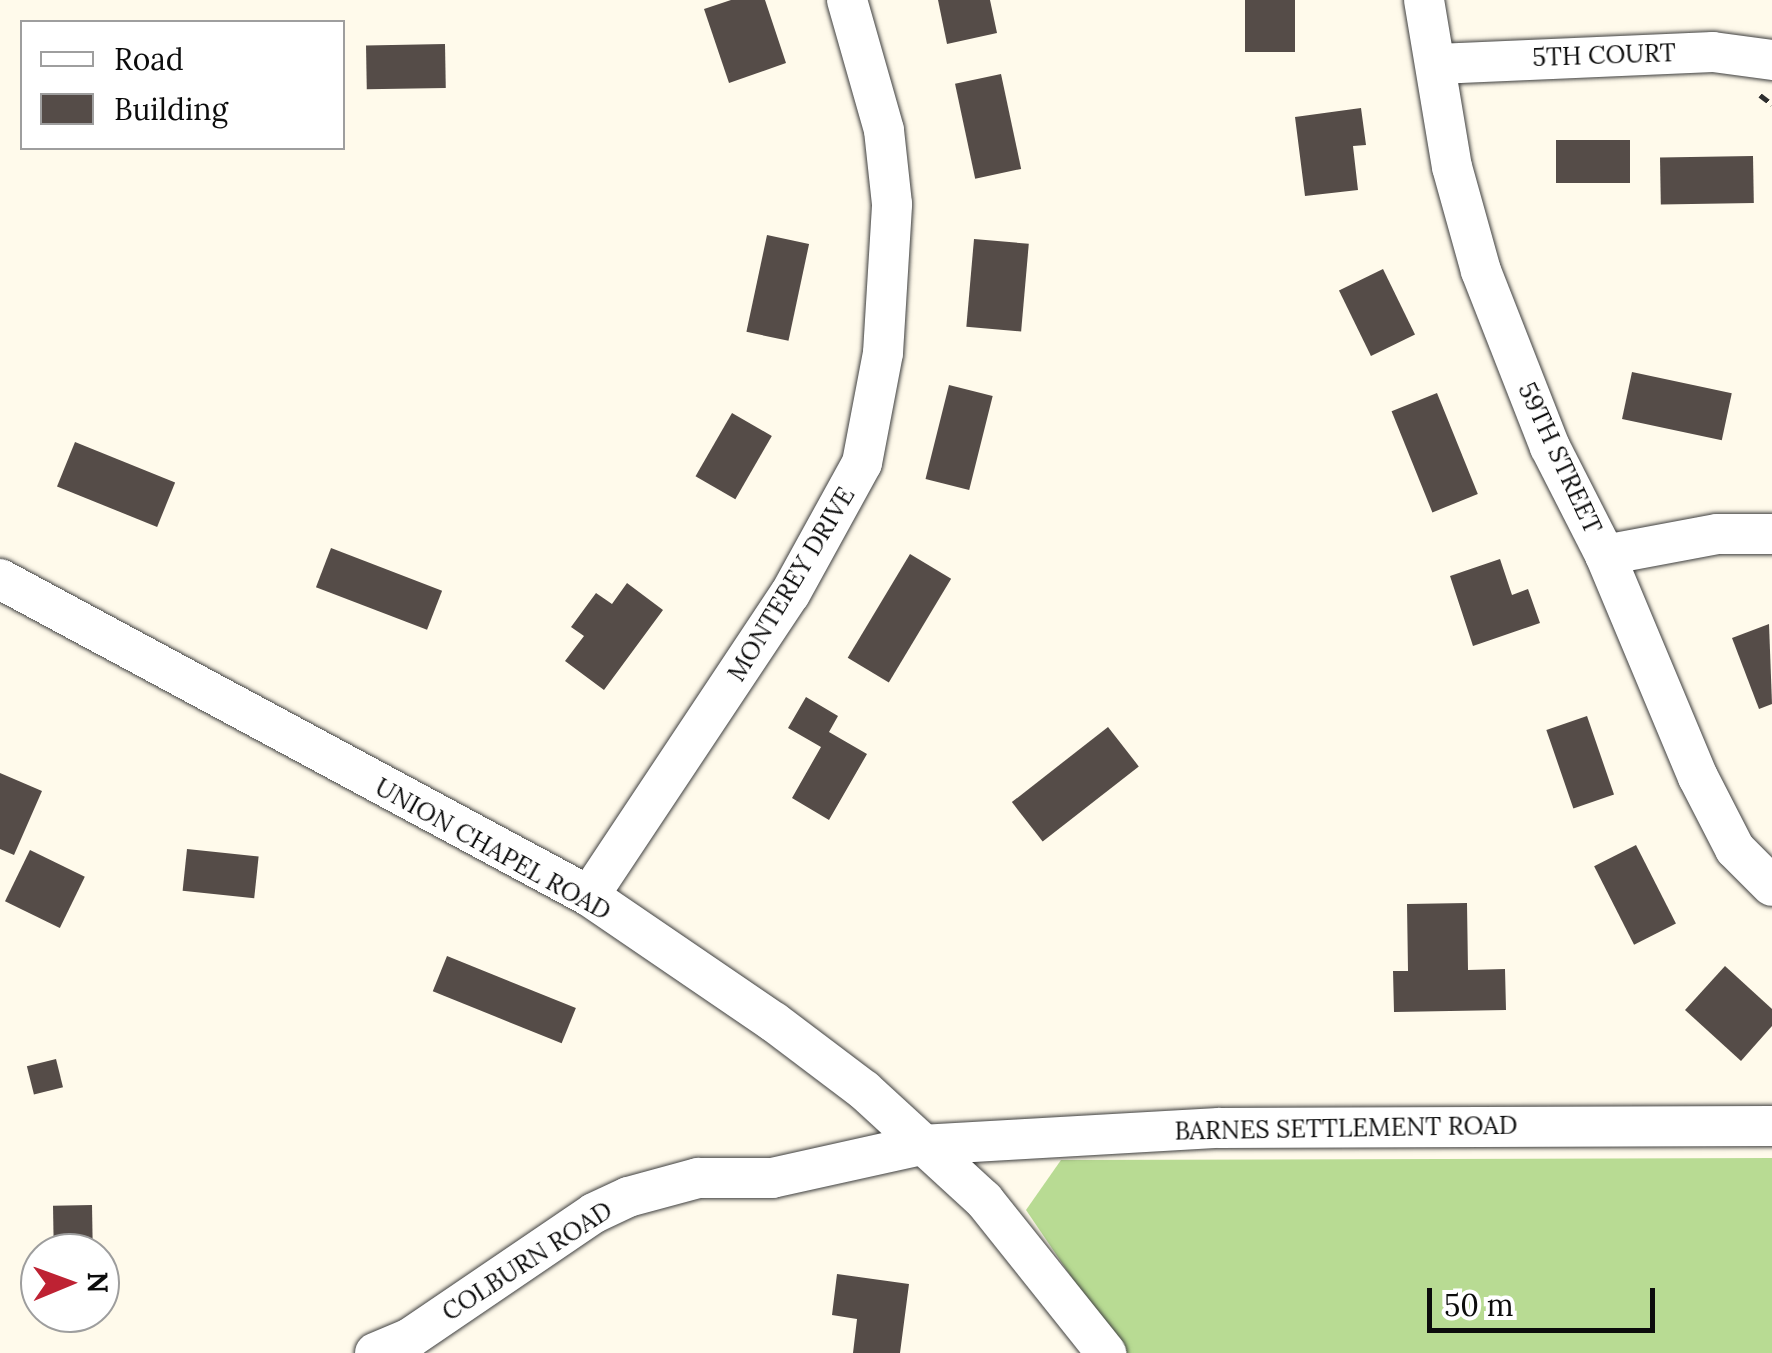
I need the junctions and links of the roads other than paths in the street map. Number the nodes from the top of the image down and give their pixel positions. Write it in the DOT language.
graph roads {
  1 [pos="847,0"];
  2 [pos="1424,0"];
  3 [pos="1772,60"];
  4 [pos="1436,64"];
  5 [pos="1772,534"];
  6 [pos="1605,556"];
  7 [pos="0,580"];
  8 [pos="1772,886"];
  9 [pos="588,896"];
  10 [pos="1772,1126"];
  11 [pos="921,1145"];
  12 [pos="375,1353"];
  13 [pos="1106,1353"];
  1 -- 9 [label="street, MONTEREY DRIVE"];
  2 -- 4 [label="street, 59TH STREET"];
  3 -- 4 [label="street, 5TH COURT"];
  4 -- 6 [label="street, 59TH STREET"];
  5 -- 6 [label="street"];
  6 -- 8 [label="street, 59TH STREET"];
  7 -- 9 [label="street, UNION CHAPEL ROAD"];
  9 -- 11 [label="street, UNION CHAPEL ROAD"];
  10 -- 11 [label="street, BARNES SETTLEMENT ROAD"];
  11 -- 12 [label="street, COLBURN ROAD"];
  11 -- 13 [label="street, UNION CHAPEL ROAD"];
}
